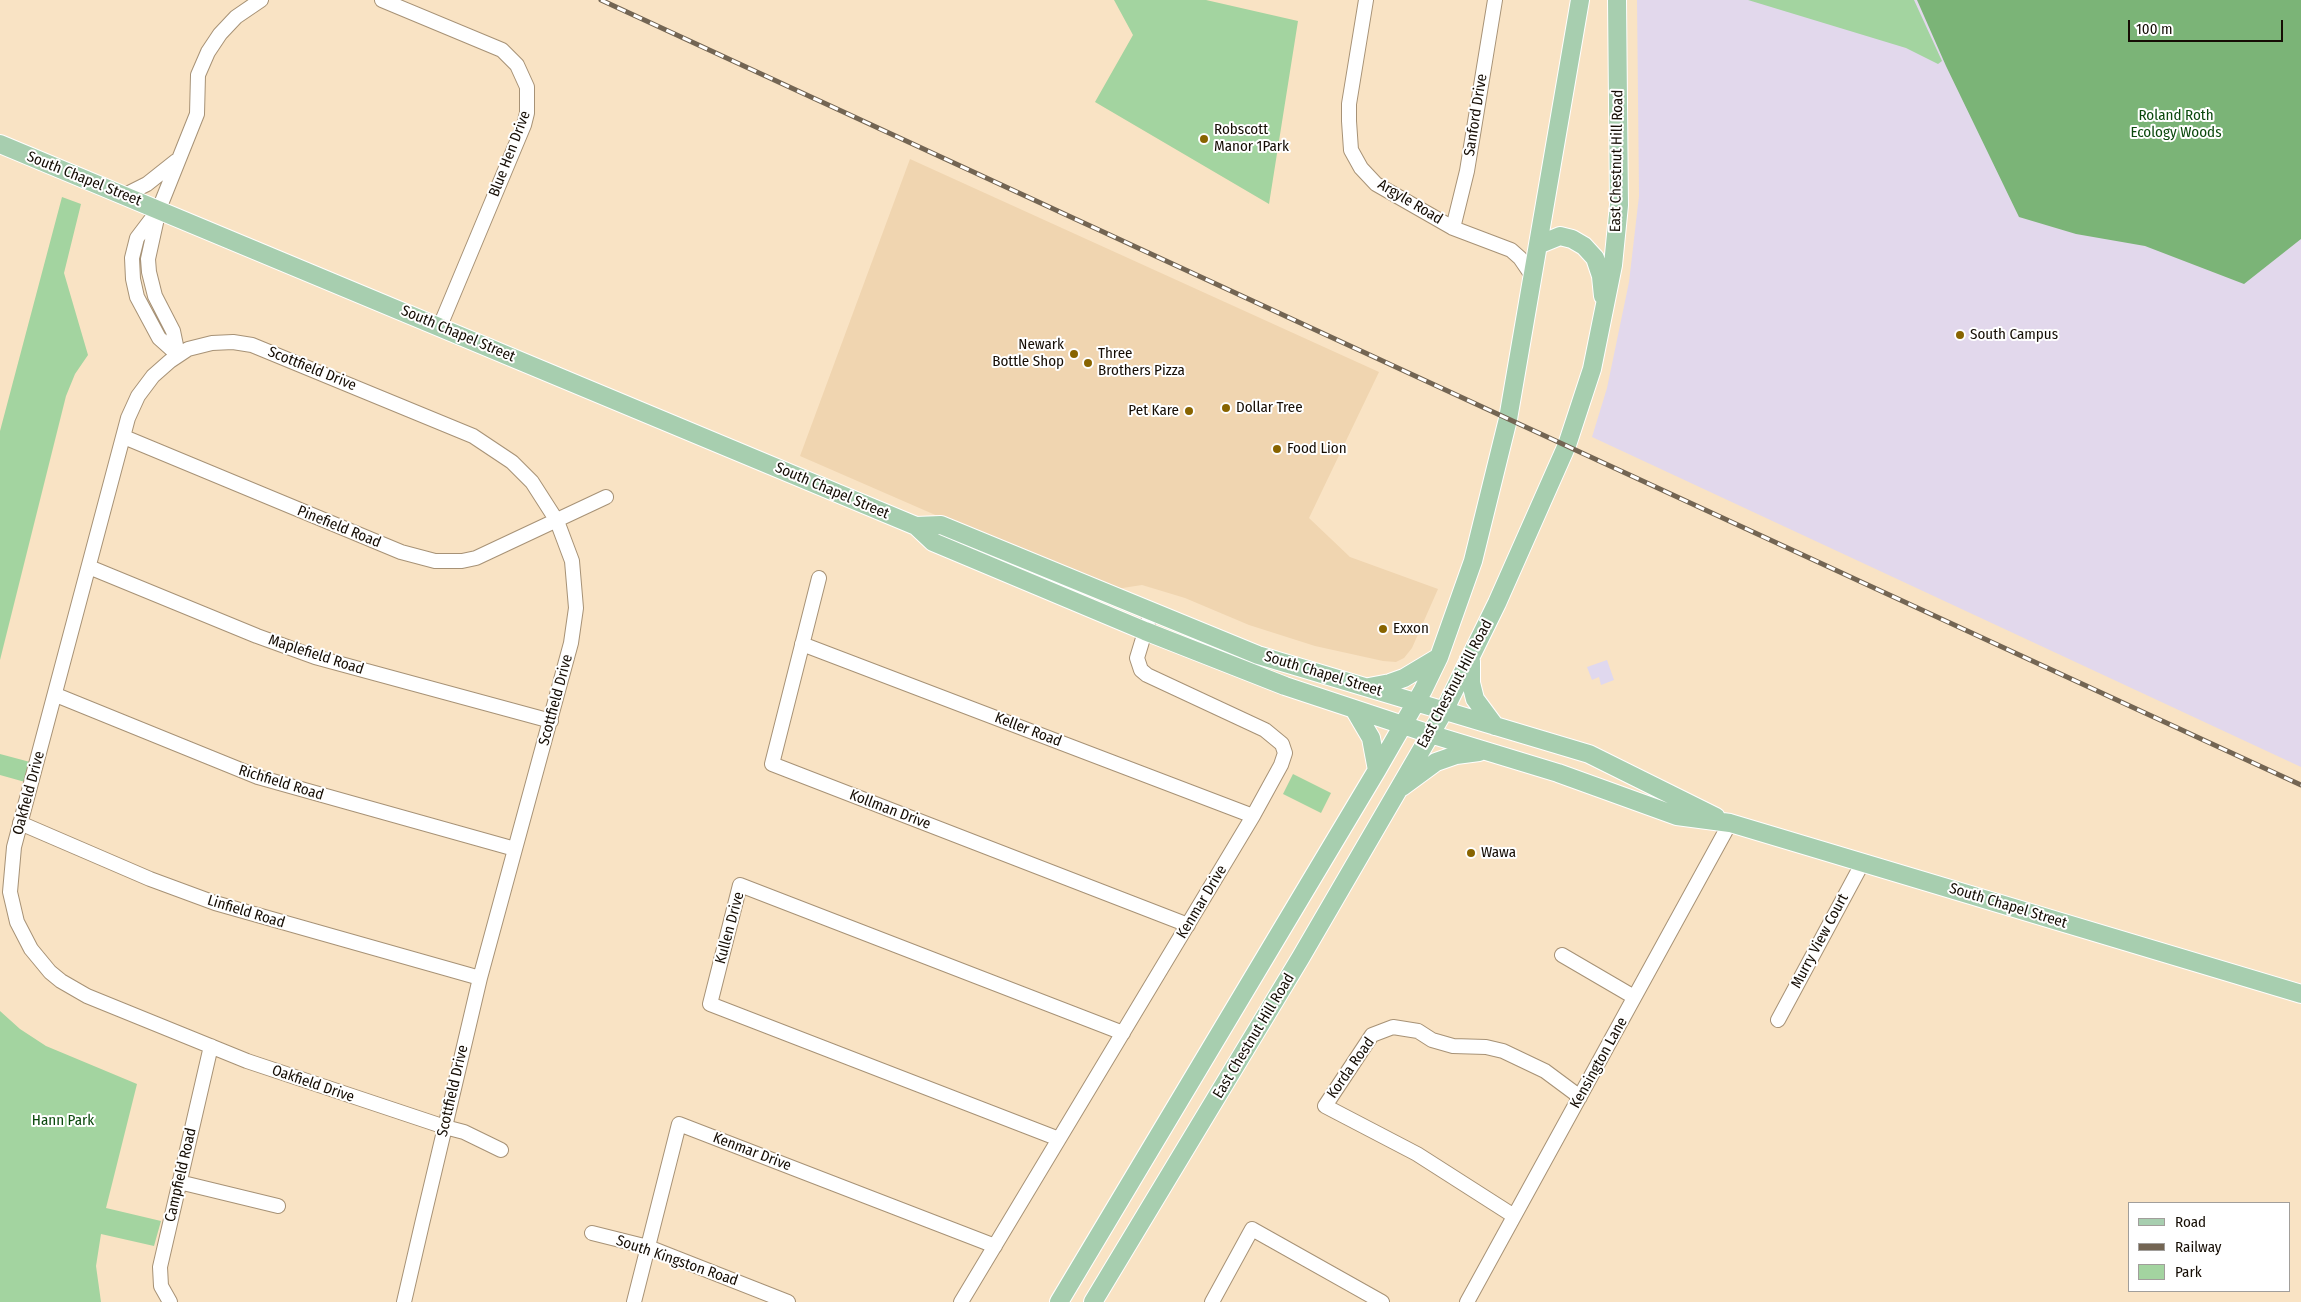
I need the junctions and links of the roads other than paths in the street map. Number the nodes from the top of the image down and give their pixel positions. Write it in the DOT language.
graph roads {
  1 [pos="261,0"];
  2 [pos="382,0"];
  3 [pos="1366,0"];
  4 [pos="1495,0"];
  5 [pos="1580,0"];
  6 [pos="1617,0"];
  7 [pos="0,144"];
  8 [pos="179,159"];
  9 [pos="124,195"];
  10 [pos="159,209"];
  11 [pos="1454,228"];
  12 [pos="1538,245"];
  13 [pos="1511,250"];
  14 [pos="1533,277"];
  15 [pos="1605,316"];
  16 [pos="440,326"];
  17 [pos="178,355"];
  18 [pos="124,437"];
  19 [pos="606,497"];
  20 [pos="557,521"];
  21 [pos="916,526"];
  22 [pos="89,567"];
  23 [pos="819,578"];
  24 [pos="1151,612"];
  25 [pos="1145,631"];
  26 [pos="802,644"];
  27 [pos="1439,657"];
  28 [pos="1471,657"];
  29 [pos="1367,688"];
  30 [pos="56,695"];
  31 [pos="1416,702"];
  32 [pos="1354,709"];
  33 [pos="1444,711"];
  34 [pos="551,721"];
  35 [pos="1403,725"];
  36 [pos="1495,726"];
  37 [pos="1430,734"];
  38 [pos="1486,751"];
  39 [pos="1377,770"];
  40 [pos="1396,792"];
  41 [pos="1254,816"];
  42 [pos="20,823"];
  43 [pos="1730,824"];
  44 [pos="515,849"];
  45 [pos="1863,862"];
  46 [pos="1188,925"];
  47 [pos="1562,955"];
  48 [pos="480,978"];
  49 [pos="2294,992"];
  50 [pos="1634,997"];
  51 [pos="1778,1020"];
  52 [pos="1123,1032"];
  53 [pos="211,1046"];
  54 [pos="1580,1096"];
  55 [pos="445,1127"];
  56 [pos="1059,1139"];
  57 [pos="500,1150"];
  58 [pos="179,1182"];
  59 [pos="278,1206"];
  60 [pos="1514,1216"];
  61 [pos="592,1233"];
  62 [pos="995,1246"];
  63 [pos="648,1247"];
  64 [pos="1089,1252"];
  65 [pos="170,1302"];
  66 [pos="404,1302"];
  67 [pos="634,1302"];
  68 [pos="788,1302"];
  69 [pos="961,1302"];
  70 [pos="1059,1302"];
  71 [pos="1070,1302"];
  72 [pos="1093,1302"];
  73 [pos="1212,1302"];
  74 [pos="1382,1302"];
  75 [pos="1467,1302"];
  1 -- 8 [label="street"];
  2 -- 16 [label="street, Blue Hen Drive"];
  3 -- 11 [label="street, Argyle Road"];
  4 -- 11 [label="street, Sanford Drive"];
  5 -- 12 [label="main road, East Chestnut Hill Road"];
  6 -- 15 [label="main road, East Chestnut Hill Road"];
  7 -- 9 [label="main road, South Chapel Street"];
  8 -- 9 [label="street"];
  8 -- 10 [label="street"];
  9 -- 10 [label="main road, South Chapel Street"];
  10 -- 16 [label="main road, South Chapel Street"];
  10 -- 17 [label="street"];
  11 -- 13 [label="street, Argyle Road"];
  12 -- 13 [label="street"];
  12 -- 14 [label="main road, East Chestnut Hill Road"];
  12 -- 15 [label="main road"];
  13 -- 14 [label="street, Argyle Road"];
  14 -- 27 [label="main road, East Chestnut Hill Road"];
  15 -- 28 [label="main road, East Chestnut Hill Road"];
  16 -- 21 [label="main road, South Chapel Street"];
  17 -- 18 [label="street, Oakfield Drive"];
  17 -- 20 [label="street, Scottfield Drive"];
  18 -- 20 [label="street, Pinefield Road"];
  18 -- 22 [label="street, Oakfield Drive"];
  19 -- 20 [label="street, Pinefield Road"];
  20 -- 34 [label="street, Scottfield Drive"];
  21 -- 24 [label="main road, South Chapel Street"];
  21 -- 25 [label="main road, South Chapel Street"];
  22 -- 30 [label="street, Oakfield Drive"];
  22 -- 34 [label="street, Maplefield Road"];
  23 -- 26 [label="street, Kollman Drive"];
  24 -- 25 [label="street, Kenmar Drive"];
  24 -- 29 [label="main road, South Chapel Street"];
  25 -- 32 [label="main road, South Chapel Street"];
  25 -- 41 [label="street, Kenmar Drive"];
  26 -- 41 [label="street, Keller Road"];
  26 -- 46 [label="street, Kollman Drive"];
  27 -- 29 [label="main road"];
  27 -- 31 [label="main road, East Chestnut Hill Road"];
  28 -- 33 [label="main road, East Chestnut Hill Road"];
  28 -- 36 [label="main road"];
  29 -- 31 [label="main road, South Chapel Street"];
  30 -- 42 [label="street, Oakfield Drive"];
  30 -- 44 [label="street, Richfield Road"];
  31 -- 33 [label="main road, South Chapel Street"];
  31 -- 35 [label="main road, East Chestnut Hill Road"];
  32 -- 35 [label="main road, South Chapel Street"];
  32 -- 39 [label="main road"];
  33 -- 36 [label="main road, South Chapel Street"];
  33 -- 37 [label="main road, East Chestnut Hill Road"];
  34 -- 44 [label="street, Scottfield Drive"];
  35 -- 37 [label="main road, South Chapel Street"];
  35 -- 39 [label="main road, East Chestnut Hill Road"];
  36 -- 43 [label="main road, South Chapel Street"];
  37 -- 38 [label="main road, South Chapel Street"];
  37 -- 40 [label="main road, East Chestnut Hill Road"];
  38 -- 40 [label="main road"];
  38 -- 43 [label="main road, South Chapel Street"];
  39 -- 64 [label="main road, East Chestnut Hill Road"];
  40 -- 72 [label="main road, East Chestnut Hill Road"];
  41 -- 46 [label="street, Kenmar Drive"];
  42 -- 48 [label="street, Linfield Road"];
  42 -- 53 [label="street, Oakfield Drive"];
  43 -- 45 [label="main road, South Chapel Street"];
  43 -- 50 [label="street, Kensington Lane"];
  44 -- 48 [label="street, Scottfield Drive"];
  45 -- 49 [label="main road, South Chapel Street"];
  45 -- 51 [label="street, Murry View Court"];
  46 -- 52 [label="street, Kenmar Drive"];
  47 -- 50 [label="street"];
  48 -- 55 [label="street, Scottfield Drive"];
  50 -- 54 [label="street, Kensington Lane"];
  52 -- 56 [label="street, Kenmar Drive"];
  52 -- 56 [label="street, Kullen Drive"];
  53 -- 55 [label="street, Oakfield Drive"];
  53 -- 58 [label="street, Campfield Road"];
  54 -- 60 [label="street, Kensington Lane"];
  54 -- 60 [label="street, Korda Road"];
  55 -- 57 [label="street, Oakfield Drive"];
  55 -- 66 [label="street, Scottfield Drive"];
  56 -- 62 [label="street, Kenmar Drive"];
  58 -- 59 [label="street"];
  58 -- 65 [label="street, Campfield Road"];
  60 -- 75 [label="street, Kensington Lane"];
  61 -- 63 [label="street, South Kingston Road"];
  62 -- 63 [label="street, Kenmar Drive"];
  62 -- 69 [label="street, Kenmar Drive"];
  63 -- 67 [label="street, Kenmar Drive"];
  63 -- 68 [label="street, South Kingston Road"];
  64 -- 70 [label="main road, East Chestnut Hill Road"];
  64 -- 71 [label="main road"];
  73 -- 74 [label="street"];
}
